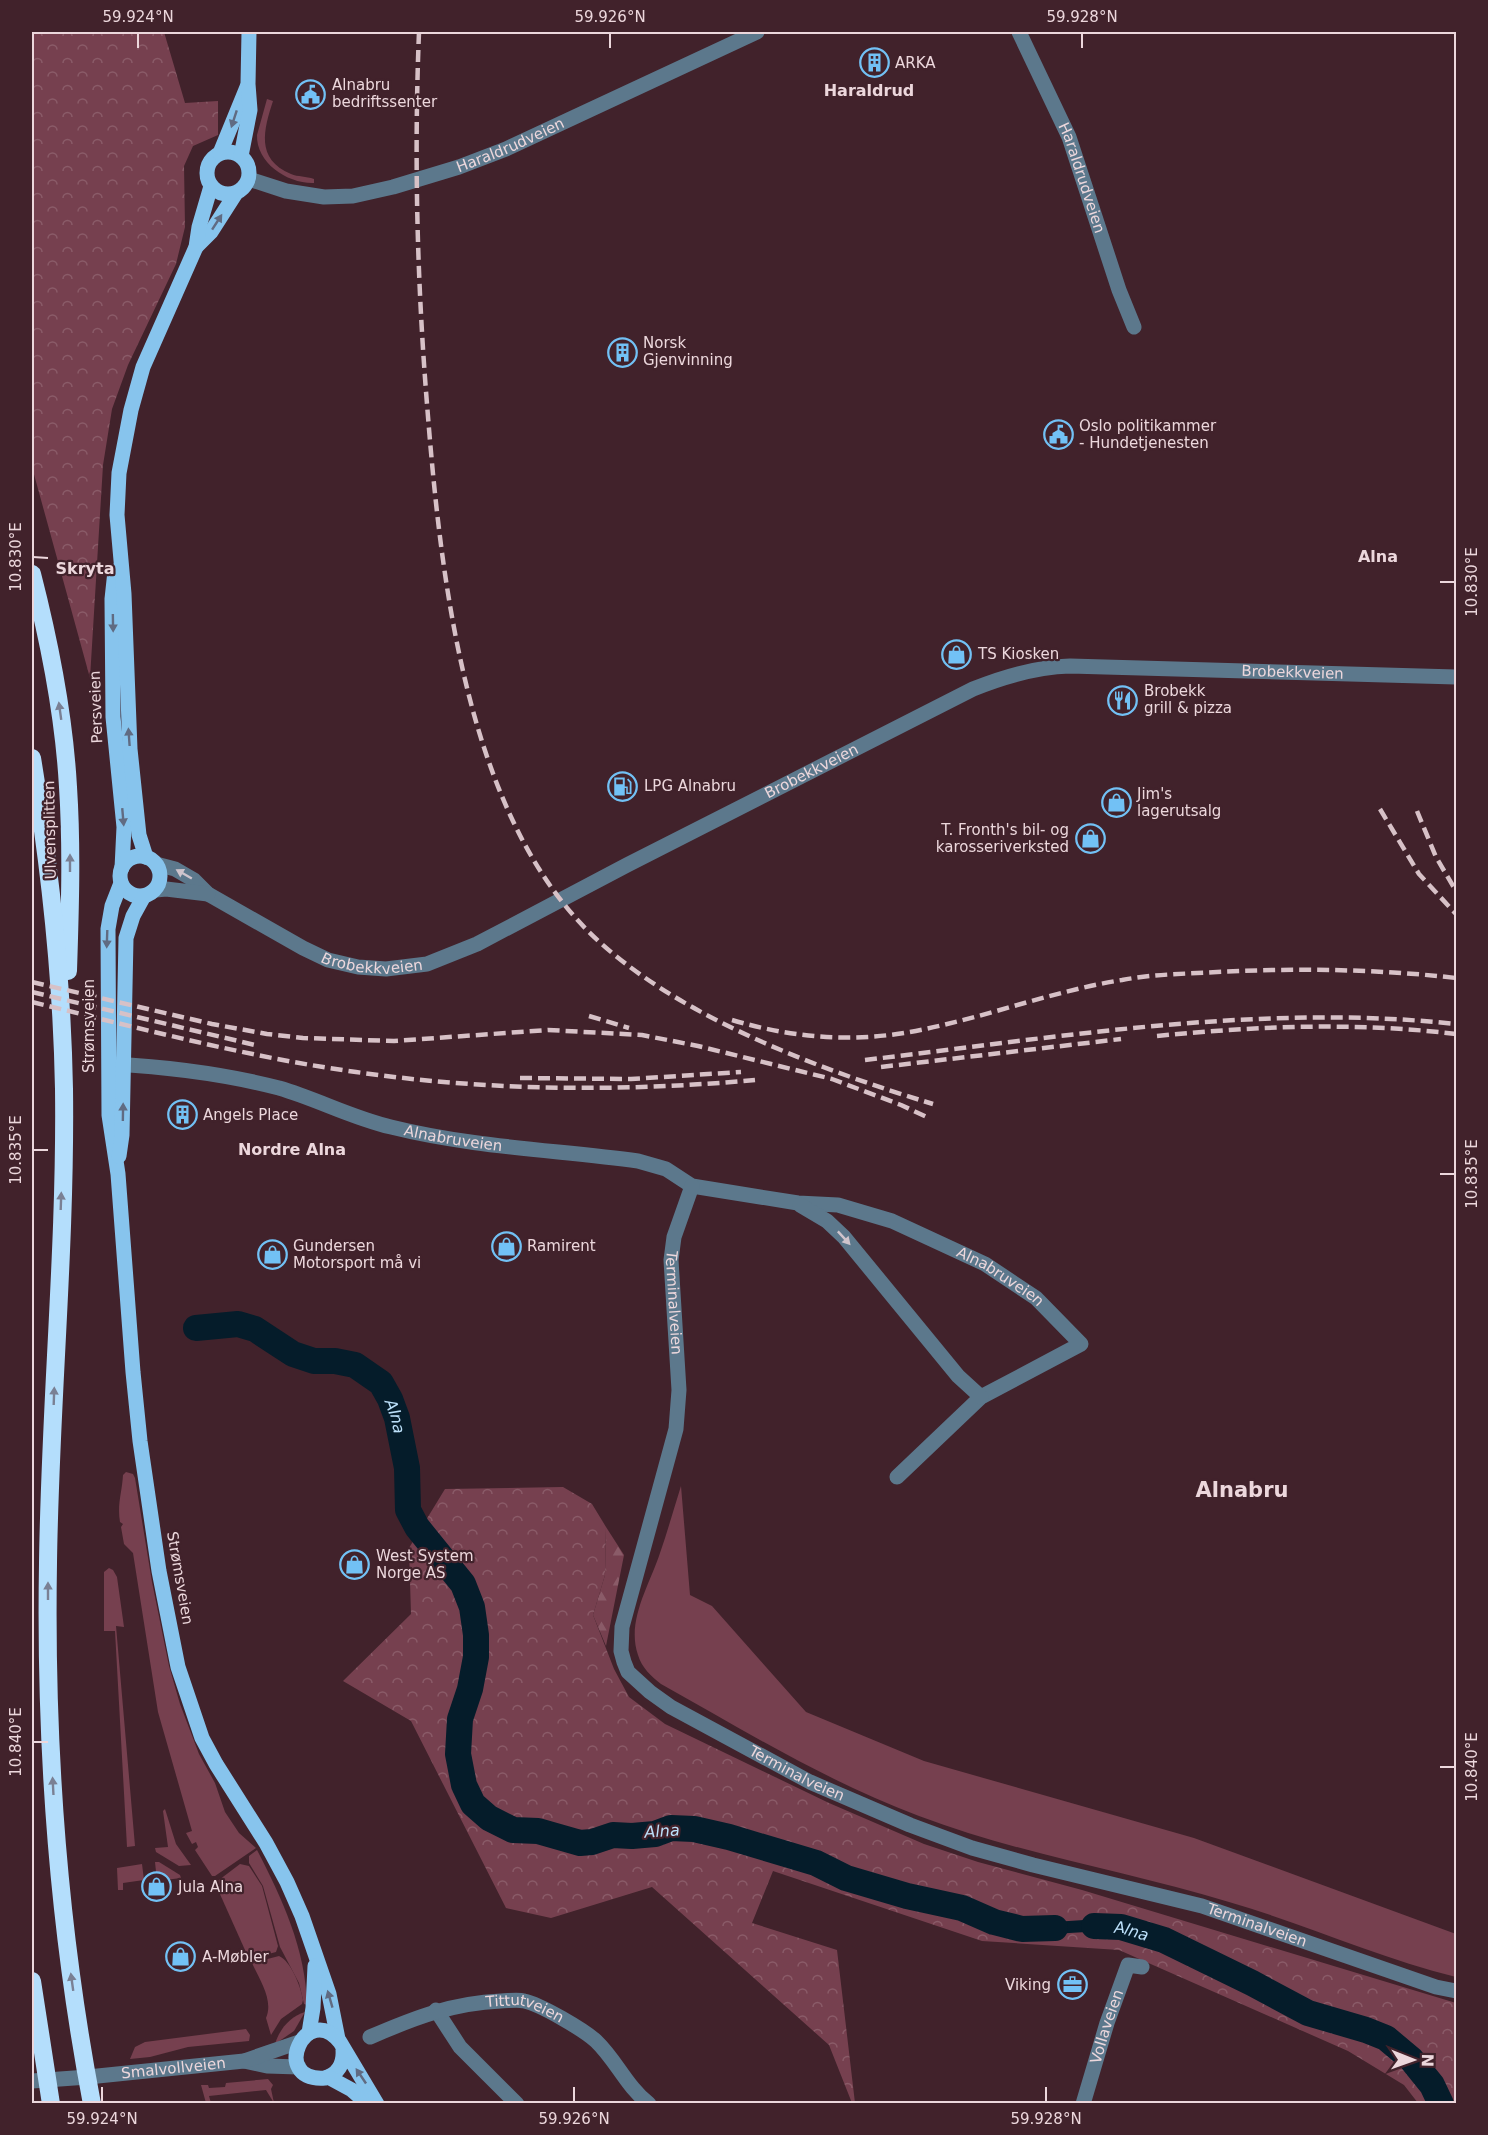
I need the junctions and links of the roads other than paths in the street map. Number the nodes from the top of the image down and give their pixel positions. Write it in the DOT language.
graph roads {
  1 [pos="249,32"];
  2 [pos="757,32"];
  3 [pos="1019,32"];
  4 [pos="248,84"];
  5 [pos="220,153"];
  6 [pos="241,156"];
  7 [pos="249,179"];
  8 [pos="211,186"];
  9 [pos="236,193"];
  10 [pos="196,247"];
  11 [pos="1134,327"];
  12 [pos="118,544"];
  13 [pos="32,574"];
  14 [pos="1456,676"];
  15 [pos="32,758"];
  16 [pos="151,860"];
  17 [pos="122,875"];
  18 [pos="150,893"];
  19 [pos="208,894"];
  20 [pos="107,1064"];
  21 [pos="123,1065"];
  22 [pos="64,1089"];
  23 [pos="118,1171"];
  24 [pos="692,1186"];
  25 [pos="798,1203"];
  26 [pos="981,1397"];
  27 [pos="897,1477"];
  28 [pos="315,1960"];
  29 [pos="1142,1966"];
  30 [pos="32,1981"];
  31 [pos="1456,1991"];
  32 [pos="436,2010"];
  33 [pos="370,2037"];
  34 [pos="304,2038"];
  35 [pos="340,2044"];
  36 [pos="244,2061"];
  37 [pos="299,2067"];
  38 [pos="87,2078"];
  39 [pos="328,2078"];
  40 [pos="32,2081"];
  41 [pos="51,2103"];
  42 [pos="92,2103"];
  43 [pos="100,2103"];
  44 [pos="368,2103"];
  45 [pos="377,2103"];
  46 [pos="517,2103"];
  47 [pos="649,2103"];
  48 [pos="1083,2103"];
  1 -- 4 [label="main road"];
  2 -- 7 [label="street, Haraldrudveien"];
  3 -- 11 [label="street, Haraldrudveien"];
  4 -- 5 [label="main road, one-way"];
  4 -- 6 [label="main road"];
  5 -- 6 [label="main road"];
  5 -- 8 [label="main road"];
  6 -- 7 [label="main road"];
  7 -- 9 [label="main road"];
  8 -- 9 [label="main road"];
  8 -- 10 [label="main road, Persveien"];
  10 -- 9 [label="main road, Persveien, one-way"];
  10 -- 12 [label="main road, Persveien"];
  16 -- 12 [label="main road, Persveien, one-way"];
  12 -- 17 [label="main road, Persveien, one-way"];
  22 -- 13 [label="highway, Ulvensplitten, one-way"];
  14 -- 19 [label="street, Brobekkveien"];
  15 -- 22 [label="highway"];
  16 -- 17 [label="main road"];
  16 -- 18 [label="main road"];
  19 -- 16 [label="street, Brobekkveien, one-way"];
  17 -- 18 [label="main road"];
  17 -- 20 [label="main road, Strømsveien, one-way"];
  18 -- 19 [label="street, Brobekkveien"];
  18 -- 21 [label="main road, Strømsveien"];
  20 -- 21 [label="street, Alnabruveien"];
  20 -- 23 [label="main road, Strømsveien"];
  23 -- 21 [label="main road, Strømsveien, one-way"];
  21 -- 24 [label="street, Alnabruveien"];
  38 -- 22 [label="highway, one-way"];
  23 -- 28 [label="main road, Strømsveien"];
  24 -- 25 [label="street, Alnabruveien"];
  24 -- 31 [label="street, Terminalveien"];
  25 -- 26 [label="street, Alnabruveien, one-way"];
  25 -- 26 [label="street, Alnabruveien"];
  26 -- 27 [label="street, Alnabruveien"];
  28 -- 34 [label="main road, Strømsveien"];
  35 -- 28 [label="main road, Strømsveien, one-way"];
  29 -- 48 [label="street, Vollaveien"];
  30 -- 41 [label="highway"];
  32 -- 33 [label="street, Tittutveien"];
  32 -- 46 [label="street"];
  32 -- 47 [label="street, Tittutveien"];
  34 -- 35 [label="main road"];
  34 -- 36 [label="street, Smalvollveien"];
  34 -- 37 [label="main road"];
  35 -- 39 [label="main road"];
  45 -- 35 [label="main road, Strømsveien, one-way"];
  36 -- 37 [label="street, Smalvollveien"];
  36 -- 40 [label="street, Smalvollveien"];
  37 -- 39 [label="main road"];
  38 -- 42 [label="highway"];
  38 -- 43 [label="highway"];
  39 -- 44 [label="main road"];
}
